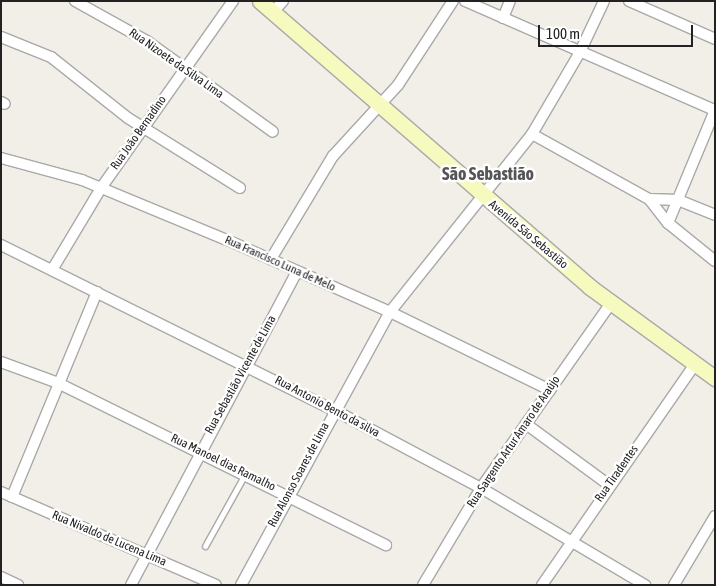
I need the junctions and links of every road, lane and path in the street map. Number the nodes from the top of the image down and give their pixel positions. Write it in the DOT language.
graph roads {
  1 [pos="75,1"];
  2 [pos="233,1"];
  3 [pos="260,1"];
  4 [pos="452,1"];
  5 [pos="465,1"];
  6 [pos="510,1"];
  7 [pos="604,1"];
  8 [pos="629,1"];
  9 [pos="278,7"];
  10 [pos="503,18"];
  11 [pos="1,37"];
  12 [pos="715,39"];
  13 [pos="579,54"];
  14 [pos="183,70"];
  15 [pos="377,105"];
  16 [pos="715,110"];
  17 [pos="144,125"];
  18 [pos="273,132"];
  19 [pos="532,134"];
  20 [pos="1,158"];
  21 [pos="101,188"];
  22 [pos="240,188"];
  23 [pos="482,196"];
  24 [pos="649,199"];
  25 [pos="678,200"];
  26 [pos="715,215"];
  27 [pos="668,223"];
  28 [pos="1,245"];
  29 [pos="271,259"];
  30 [pos="715,262"];
  31 [pos="52,270"];
  32 [pos="297,272"];
  33 [pos="97,292"];
  34 [pos="611,303"];
  35 [pos="390,312"];
  36 [pos="1,362"];
  37 [pos="695,364"];
  38 [pos="246,365"];
  39 [pos="715,378"];
  40 [pos="58,384"];
  41 [pos="550,390"];
  42 [pos="334,410"];
  43 [pos="526,424"];
  44 [pos="199,451"];
  45 [pos="245,474"];
  46 [pos="609,486"];
  47 [pos="481,488"];
  48 [pos="1,492"];
  49 [pos="287,494"];
  50 [pos="12,497"];
  51 [pos="715,516"];
  52 [pos="569,543"];
  53 [pos="386,545"];
  54 [pos="205,546"];
  55 [pos="145,555"];
  56 [pos="1,577"];
  57 [pos="18,585"];
  58 [pos="131,585"];
  59 [pos="216,585"];
  60 [pos="241,585"];
  61 [pos="424,585"];
  62 [pos="542,585"];
  63 [pos="645,585"];
  64 [pos="674,585"];
  1 -- 14 [label="street, Rua Nizoete da Silva Lima"];
  2 -- 14 [label="street, Rua João Bernadino"];
  3 -- 9 [label="main road, Avenida São Sebastião"];
  4 -- 15 [label="street"];
  5 -- 10 [label="street"];
  6 -- 10 [label="street"];
  7 -- 13 [label="street, Rua Alonso Soares de Lima"];
  8 -- 12 [label="street"];
  9 -- 15 [label="main road, Avenida São Sebastião"];
  10 -- 13 [label="street"];
  11 -- 17 [label="street"];
  13 -- 16 [label="street"];
  13 -- 19 [label="street, Rua Alonso Soares de Lima"];
  14 -- 17 [label="street, Rua João Bernadino"];
  14 -- 18 [label="street, Rua Nizoete da Silva Lima"];
  15 -- 23 [label="main road, Avenida São Sebastião"];
  15 -- 29 [label="street"];
  16 -- 25 [label="street"];
  17 -- 21 [label="street, Rua João Bernadino"];
  17 -- 22 [label="street"];
  19 -- 23 [label="street, Rua Alonso Soares de Lima"];
  19 -- 24 [label="street"];
  20 -- 21 [label="street, Rua Francisco Luna de Melo"];
  21 -- 29 [label="street, Rua Francisco Luna de Melo"];
  21 -- 31 [label="street, Rua João Bernadino"];
  23 -- 34 [label="main road, Avenida São Sebastião"];
  23 -- 35 [label="street, Rua Alonso Soares de Lima"];
  24 -- 25 [label="street"];
  24 -- 27 [label="street"];
  25 -- 26 [label="street"];
  25 -- 27 [label="street"];
  27 -- 30 [label="street"];
  28 -- 31 [label="street, Rua Antonio Bento da silva"];
  29 -- 32 [label="street, Rua Francisco Luna de Melo"];
  31 -- 33 [label="street, Rua Antonio Bento da silva"];
  32 -- 35 [label="street, Rua Francisco Luna de Melo"];
  32 -- 38 [label="street, Rua Sebastião Vicente de Lima"];
  33 -- 38 [label="street, Rua Antonio Bento da silva"];
  33 -- 40 [label="street"];
  34 -- 37 [label="main road, Avenida São Sebastião"];
  34 -- 41 [label="street, Rua Sargento Artur Amaro de Araújo"];
  35 -- 41 [label="street, Rua Francisco Luna de Melo"];
  35 -- 42 [label="street, Rua Alonso Soares de Lima"];
  36 -- 40 [label="street, Rua Manoel dias Ramalho"];
  37 -- 39 [label="main road, Avenida São Sebastião"];
  37 -- 46 [label="street, Rua Tiradentes"];
  38 -- 42 [label="street, Rua Antonio Bento da silva"];
  38 -- 44 [label="street, Rua Sebastião Vicente de Lima"];
  40 -- 44 [label="street, Rua Manoel dias Ramalho"];
  40 -- 50 [label="street"];
  41 -- 43 [label="street, Rua Sargento Artur Amaro de Araújo"];
  42 -- 47 [label="street, Rua Antonio Bento da silva"];
  42 -- 49 [label="street, Rua Alonso Soares de Lima"];
  43 -- 46 [label="street"];
  43 -- 47 [label="street, Rua Sargento Artur Amaro de Araújo"];
  44 -- 45 [label="street, Rua Manoel dias Ramalho"];
  44 -- 55 [label="street, Rua Sebastião Vicente de Lima"];
  45 -- 49 [label="street, Rua Manoel dias Ramalho"];
  45 -- 54 [label="lane"];
  46 -- 52 [label="street, Rua Tiradentes"];
  47 -- 52 [label="street, Rua Antonio Bento da silva"];
  47 -- 61 [label="street, Rua Sargento Artur Amaro de Araújo"];
  48 -- 50 [label="street, Rua Nivaldo de Lucena Lima"];
  49 -- 53 [label="street, Rua Manoel dias Ramalho"];
  49 -- 60 [label="street, Rua Alonso Soares de Lima"];
  50 -- 55 [label="street, Rua Nivaldo de Lucena Lima"];
  51 -- 64 [label="street"];
  52 -- 62 [label="street, Rua Tiradentes"];
  52 -- 63 [label="street, Rua Antonio Bento da silva"];
  55 -- 58 [label="street, Rua Sebastião Vicente de Lima"];
  55 -- 59 [label="street, Rua Nivaldo de Lucena Lima"];
  56 -- 57 [label="street"];
}
